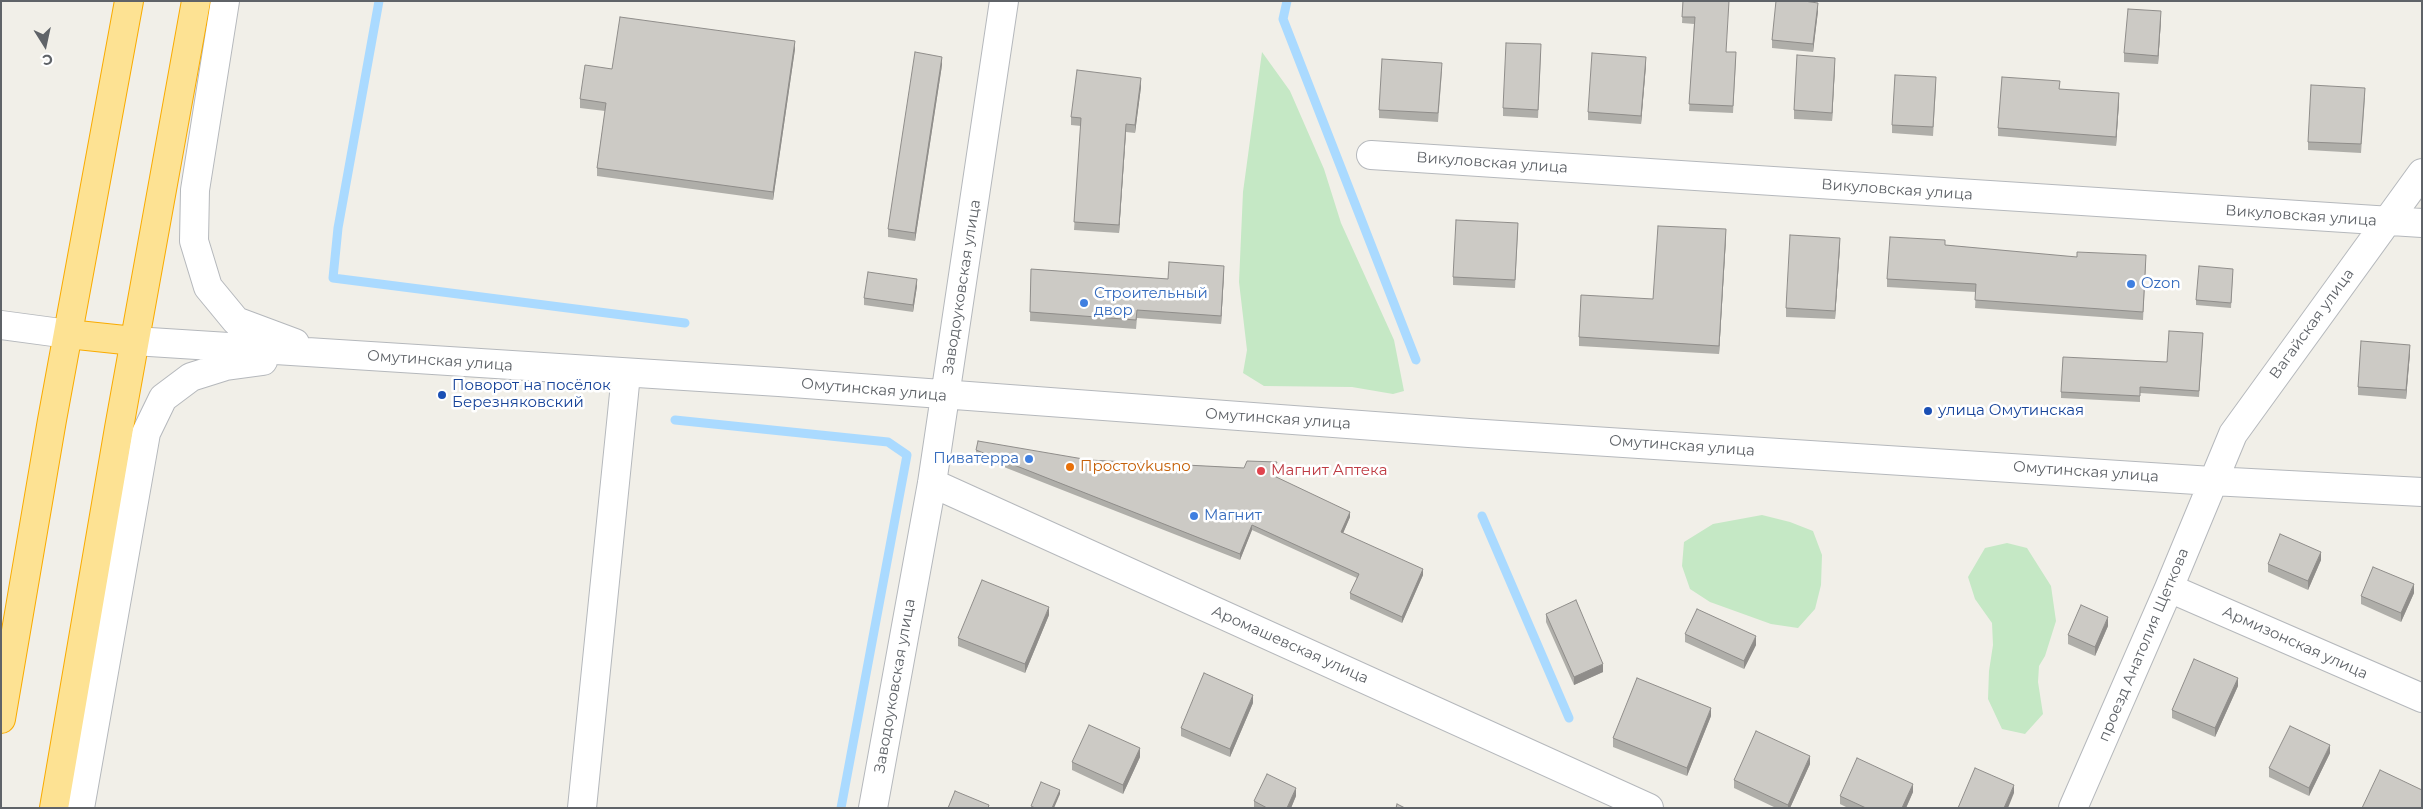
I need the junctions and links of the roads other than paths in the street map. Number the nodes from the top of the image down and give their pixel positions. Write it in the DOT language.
graph roads {
  1 [pos="129,1"];
  2 [pos="196,1"];
  3 [pos="225,1"];
  4 [pos="1004,1"];
  5 [pos="1371,155"];
  6 [pos="2422,173"];
  7 [pos="2386,222"];
  8 [pos="2422,223"];
  9 [pos="1,325"];
  10 [pos="68,334"];
  11 [pos="134,341"];
  12 [pos="322,354"];
  13 [pos="626,374"];
  14 [pos="945,396"];
  15 [pos="2212,481"];
  16 [pos="932,483"];
  17 [pos="2422,492"];
  18 [pos="2169,588"];
  19 [pos="2422,698"];
  20 [pos="1,719"];
  21 [pos="54,808"];
  22 [pos="80,808"];
  23 [pos="582,808"];
  24 [pos="873,808"];
  25 [pos="1648,808"];
  26 [pos="2073,808"];
  1 -- 10 [label="highway"];
  2 -- 11 [label="highway"];
  3 -- 12 [label="street"];
  4 -- 14 [label="street, Заводоуковская улица"];
  5 -- 7 [label="street, Викуловская улица"];
  6 -- 7 [label="street, Вагайская улица"];
  7 -- 8 [label="street, Викуловская улица"];
  7 -- 15 [label="street, Вагайская улица"];
  9 -- 10 [label="street"];
  10 -- 11 [label="highway"];
  10 -- 20 [label="highway"];
  11 -- 12 [label="street, Омутинская улица"];
  11 -- 21 [label="highway"];
  12 -- 13 [label="street, Омутинская улица"];
  12 -- 22 [label="street"];
  13 -- 14 [label="street, Омутинская улица"];
  13 -- 23 [label="street"];
  14 -- 15 [label="street, Омутинская улица"];
  14 -- 16 [label="street, Заводоуковская улица"];
  15 -- 17 [label="street, Омутинская улица"];
  15 -- 18 [label="street, проезд Анатолия Щеткова"];
  16 -- 24 [label="street, Заводоуковская улица"];
  16 -- 25 [label="street, Аромашевская улица"];
  18 -- 19 [label="street, Армизонская улица"];
  18 -- 26 [label="street, проезд Анатолия Щеткова"];
}
